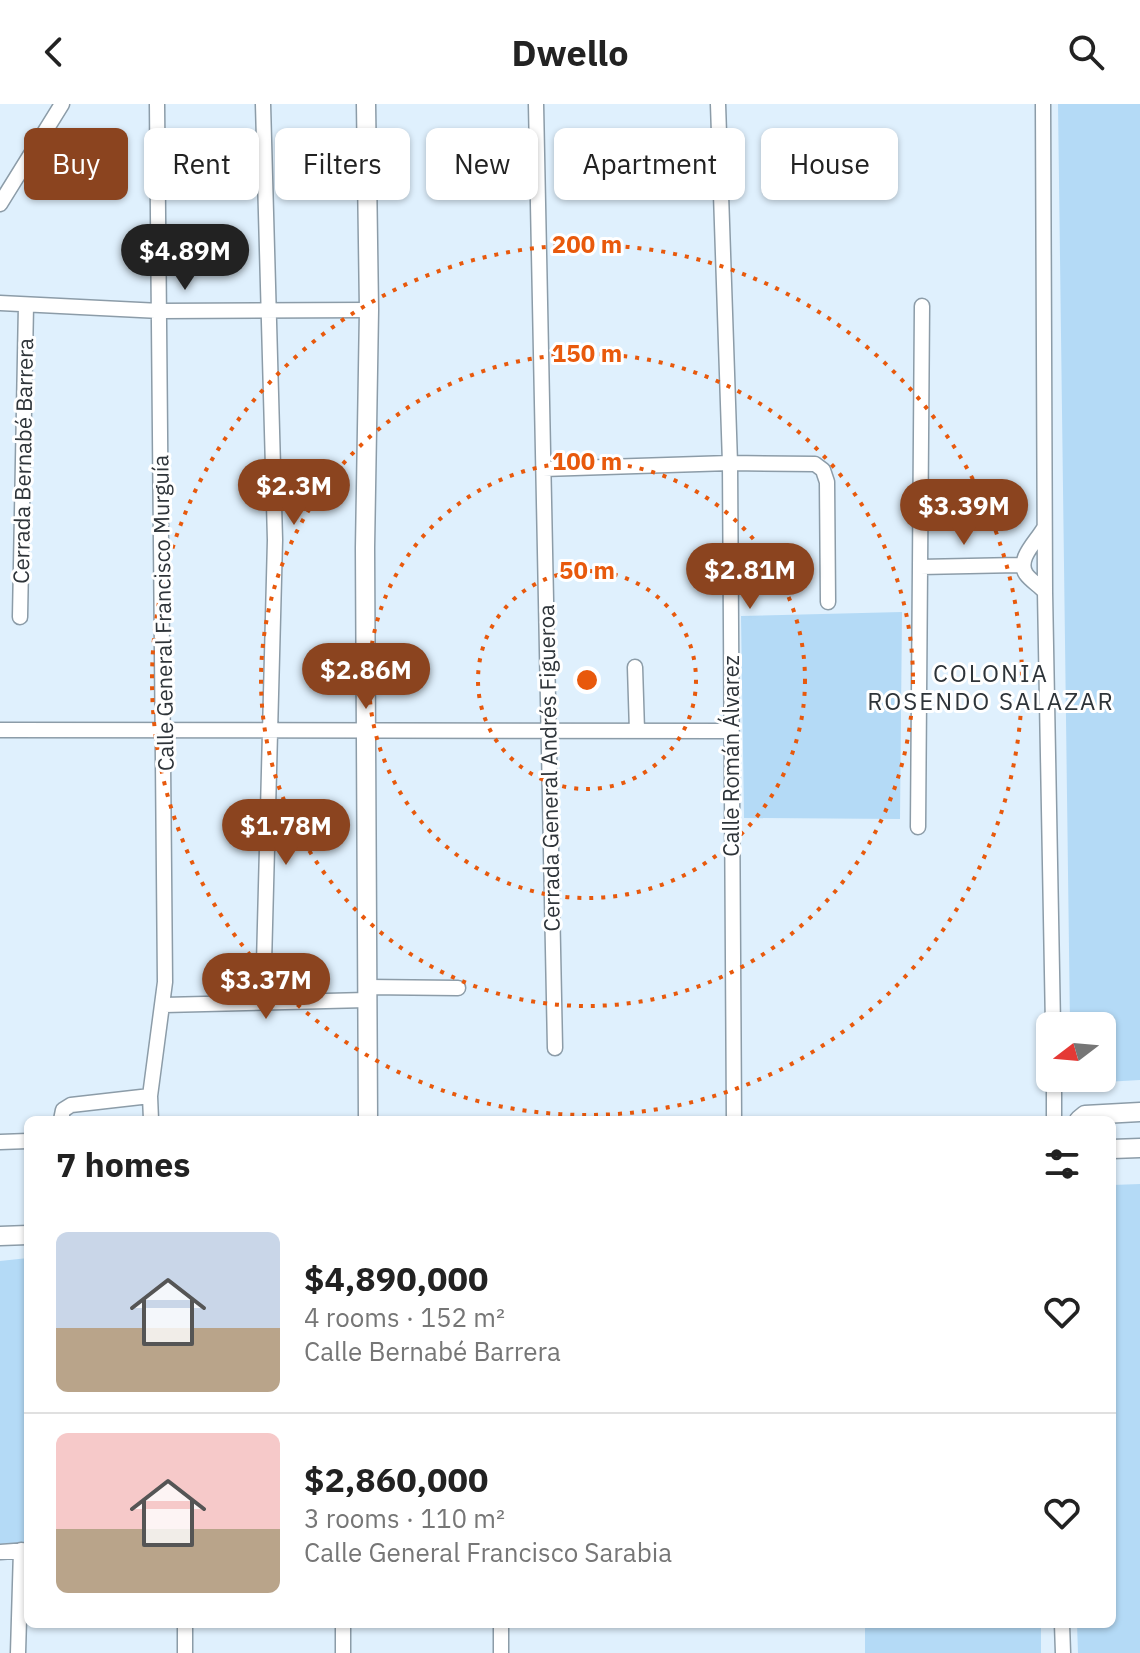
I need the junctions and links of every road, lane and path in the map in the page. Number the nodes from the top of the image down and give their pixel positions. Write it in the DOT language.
graph roads {
  1 [pos="62,104"];
  2 [pos="157,104"];
  3 [pos="263,104"];
  4 [pos="366,104"];
  5 [pos="536,104"];
  6 [pos="718,104"];
  7 [pos="1043,104"];
  8 [pos="0,204"];
  9 [pos="0,303"];
  10 [pos="26,305"];
  11 [pos="922,306"];
  12 [pos="369,310"];
  13 [pos="160,311"];
  14 [pos="268,312"];
  15 [pos="730,463"];
  16 [pos="543,469"];
  17 [pos="1045,527"];
  18 [pos="1023,565"];
  19 [pos="920,567"];
  20 [pos="1045,592"];
  21 [pos="828,602"];
  22 [pos="20,617"];
  23 [pos="635,667"];
  24 [pos="0,730"];
  25 [pos="270,730"];
  26 [pos="366,730"];
  27 [pos="165,731"];
  28 [pos="637,731"];
  29 [pos="731,731"];
  30 [pos="548,732"];
  31 [pos="918,827"];
  32 [pos="458,988"];
  33 [pos="367,993"];
  34 [pos="263,1002"];
  35 [pos="164,1005"];
  36 [pos="1053,1012"];
  37 [pos="555,1048"];
  38 [pos="1054,1092"];
  39 [pos="150,1096"];
  40 [pos="1140,1112"];
  41 [pos="62,1116"];
  42 [pos="151,1116"];
  43 [pos="368,1116"];
  44 [pos="734,1116"];
  45 [pos="1054,1116"];
  46 [pos="1084,1116"];
  47 [pos="24,1141"];
  48 [pos="0,1142"];
  49 [pos="1140,1148"];
  50 [pos="1116,1149"];
  51 [pos="24,1235"];
  52 [pos="0,1236"];
  53 [pos="24,1550"];
  54 [pos="0,1552"];
  55 [pos="185,1628"];
  56 [pos="343,1628"];
  57 [pos="501,1628"];
  58 [pos="1062,1628"];
  59 [pos="18,1653"];
  60 [pos="185,1653"];
  61 [pos="343,1653"];
  62 [pos="501,1653"];
  63 [pos="1063,1653"];
  1 -- 8 [label="street"];
  2 -- 13 [label="street, Calle General Francisco Murguía"];
  3 -- 14 [label="street"];
  4 -- 12 [label="street"];
  5 -- 16 [label="street, Cerrada General Andrés Figueroa"];
  6 -- 15 [label="street, Calle Román Álvarez"];
  7 -- 17 [label="street"];
  9 -- 10 [label="street"];
  10 -- 13 [label="street"];
  10 -- 22 [label="street, Cerrada Bernabé Barrera"];
  11 -- 19 [label="street"];
  12 -- 14 [label="street"];
  12 -- 26 [label="street"];
  13 -- 14 [label="street"];
  13 -- 27 [label="street, Calle General Francisco Murguía"];
  14 -- 25 [label="street"];
  15 -- 16 [label="street"];
  15 -- 21 [label="street"];
  15 -- 29 [label="street, Calle Román Álvarez"];
  16 -- 30 [label="street, Cerrada General Andrés Figueroa"];
  17 -- 18 [label="street"];
  17 -- 20 [label="street"];
  18 -- 19 [label="street"];
  18 -- 20 [label="street"];
  19 -- 31 [label="street"];
  20 -- 36 [label="street"];
  23 -- 28 [label="street"];
  24 -- 27 [label="street"];
  25 -- 26 [label="street"];
  25 -- 27 [label="street"];
  25 -- 34 [label="street"];
  26 -- 30 [label="street"];
  26 -- 33 [label="street"];
  27 -- 35 [label="street, Calle General Francisco Murguía"];
  28 -- 29 [label="street"];
  28 -- 30 [label="street"];
  29 -- 44 [label="street, Calle Román Álvarez"];
  30 -- 37 [label="street, Cerrada General Andrés Figueroa"];
  32 -- 33 [label="street"];
  33 -- 34 [label="street"];
  33 -- 43 [label="street"];
  34 -- 35 [label="street"];
  35 -- 39 [label="street, Calle General Francisco Murguía"];
  38 -- 45 [label="street"];
  39 -- 41 [label="street"];
  39 -- 42 [label="street, Calle General Francisco Murguía"];
  40 -- 46 [label="street"];
  47 -- 48 [label="street"];
  49 -- 50 [label="street"];
  51 -- 52 [label="street"];
  53 -- 54 [label="street"];
  53 -- 59 [label="street"];
  55 -- 60 [label="street"];
  56 -- 61 [label="street"];
  57 -- 62 [label="street"];
  58 -- 63 [label="street"];
}
